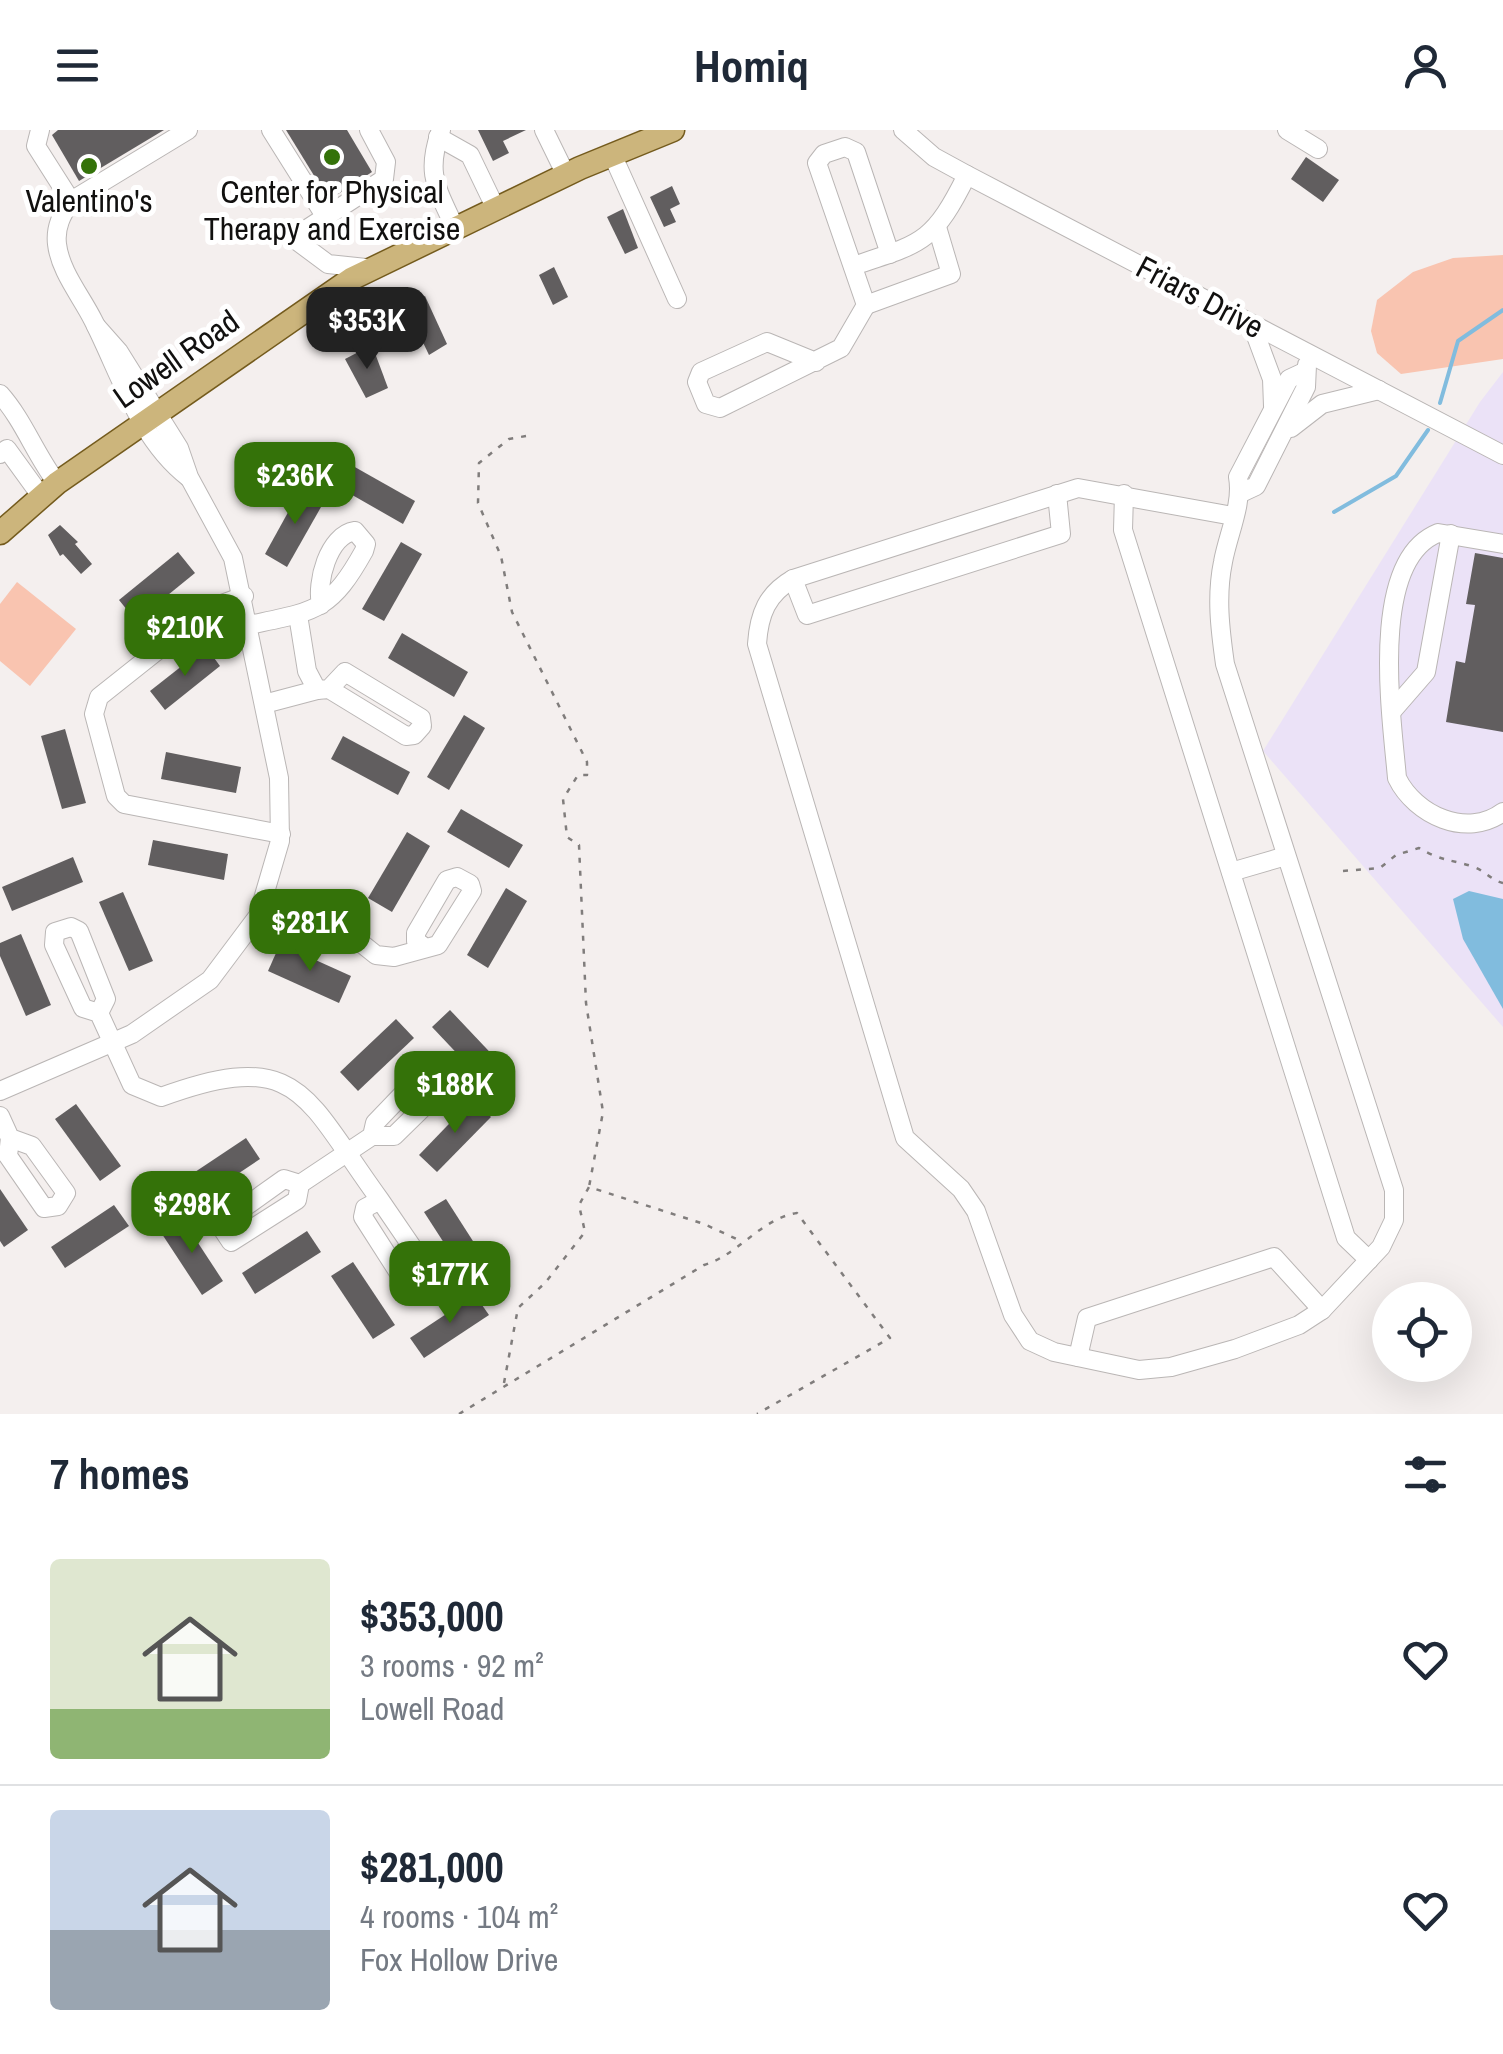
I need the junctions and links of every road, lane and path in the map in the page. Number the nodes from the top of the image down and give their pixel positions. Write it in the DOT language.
graph roads {
  1 [pos="40,130"];
  2 [pos="188,130"];
  3 [pos="271,130"];
  4 [pos="368,130"];
  5 [pos="544,130"];
  6 [pos="673,130"];
  7 [pos="904,130"];
  8 [pos="1287,130"];
  9 [pos="440,134"];
  10 [pos="642,135"];
  11 [pos="1318,149"];
  12 [pos="612,154"];
  13 [pos="566,175"];
  14 [pos="967,175"];
  15 [pos="71,201"];
  16 [pos="496,209"];
  17 [pos="325,216"];
  18 [pos="937,227"];
  19 [pos="455,228"];
  20 [pos="890,254"];
  21 [pos="853,266"];
  22 [pos="372,268"];
  23 [pos="677,299"];
  24 [pos="866,305"];
  25 [pos="1252,325"];
  26 [pos="816,362"];
  27 [pos="1308,364"];
  28 [pos="1379,390"];
  29 [pos="0,394"];
  30 [pos="1273,408"];
  31 [pos="150,417"];
  32 [pos="526,436"];
  33 [pos="26,437"];
  34 [pos="1278,443"];
  35 [pos="4,452"];
  36 [pos="1503,455"];
  37 [pos="49,489"];
  38 [pos="1241,493"];
  39 [pos="1057,494"];
  40 [pos="1124,494"];
  41 [pos="1233,516"];
  42 [pos="0,532"];
  43 [pos="1451,534"];
  44 [pos="1503,544"];
  45 [pos="792,578"];
  46 [pos="244,596"];
  47 [pos="321,606"];
  48 [pos="298,615"];
  49 [pos="249,625"];
  50 [pos="323,690"];
  51 [pos="264,704"];
  52 [pos="1393,710"];
  53 [pos="1503,812"];
  54 [pos="281,834"];
  55 [pos="1286,856"];
  56 [pos="1343,870"];
  57 [pos="1231,872"];
  58 [pos="1503,883"];
  59 [pos="263,903"];
  60 [pos="424,946"];
  61 [pos="98,1012"];
  62 [pos="112,1043"];
  63 [pos="0,1091"];
  64 [pos="0,1116"];
  65 [pos="372,1136"];
  66 [pos="10,1138"];
  67 [pos="346,1154"];
  68 [pos="300,1184"];
  69 [pos="588,1186"];
  70 [pos="380,1200"];
  71 [pos="744,1242"];
  72 [pos="1369,1260"];
  73 [pos="1322,1310"];
  74 [pos="1078,1358"];
  75 [pos="504,1385"];
  76 [pos="458,1414"];
  77 [pos="757,1414"];
  1 -- 15 [label="street"];
  2 -- 15 [label="street"];
  3 -- 17 [label="street"];
  4 -- 17 [label="street"];
  5 -- 13 [label="street"];
  6 -- 10 [label="main road, Lowell Road"];
  7 -- 14 [label="street, Friars Drive"];
  8 -- 11 [label="street"];
  9 -- 16 [label="street"];
  9 -- 19 [label="street"];
  10 -- 12 [label="main road, Lowell Road"];
  12 -- 13 [label="main road, Lowell Road"];
  12 -- 23 [label="street"];
  13 -- 16 [label="main road, Lowell Road"];
  14 -- 18 [label="street"];
  14 -- 25 [label="street, Friars Drive"];
  15 -- 31 [label="street"];
  16 -- 19 [label="main road, Lowell Road"];
  17 -- 22 [label="street"];
  18 -- 20 [label="street"];
  18 -- 24 [label="street"];
  19 -- 22 [label="main road, Lowell Road"];
  20 -- 21 [label="street"];
  20 -- 21 [label="street"];
  21 -- 24 [label="street"];
  22 -- 31 [label="main road, Lowell Road"];
  24 -- 26 [label="street"];
  25 -- 27 [label="street, Friars Drive"];
  25 -- 30 [label="street"];
  26 -- 26 [label="street"];
  27 -- 28 [label="street, Friars Drive"];
  27 -- 30 [label="street"];
  27 -- 34 [label="street"];
  28 -- 34 [label="street"];
  28 -- 36 [label="street, Friars Drive"];
  29 -- 33 [label="street"];
  30 -- 38 [label="street"];
  31 -- 37 [label="main road, Lowell Road"];
  31 -- 46 [label="street"];
  32 -- 69 [label="path"];
  33 -- 35 [label="street"];
  33 -- 37 [label="street"];
  34 -- 38 [label="street"];
  35 -- 37 [label="street"];
  37 -- 42 [label="main road, Lowell Road"];
  38 -- 41 [label="street"];
  39 -- 40 [label="street"];
  39 -- 45 [label="street"];
  39 -- 45 [label="street"];
  40 -- 41 [label="street"];
  40 -- 57 [label="street"];
  41 -- 55 [label="street"];
  43 -- 44 [label="street"];
  43 -- 52 [label="street"];
  43 -- 52 [label="street"];
  45 -- 74 [label="street"];
  46 -- 49 [label="street"];
  46 -- 54 [label="street"];
  47 -- 48 [label="street"];
  48 -- 49 [label="street"];
  48 -- 50 [label="street"];
  49 -- 51 [label="street"];
  50 -- 50 [label="street"];
  50 -- 51 [label="street"];
  51 -- 54 [label="street"];
  52 -- 53 [label="street"];
  54 -- 59 [label="street"];
  55 -- 57 [label="street"];
  55 -- 72 [label="street"];
  56 -- 58 [label="path"];
  57 -- 72 [label="street"];
  59 -- 60 [label="street"];
  59 -- 62 [label="street"];
  61 -- 62 [label="street"];
  62 -- 63 [label="street"];
  62 -- 67 [label="street"];
  64 -- 66 [label="street"];
  65 -- 67 [label="street"];
  67 -- 68 [label="street"];
  67 -- 70 [label="street"];
  69 -- 71 [label="path"];
  69 -- 75 [label="path"];
  70 -- 70 [label="street"];
  71 -- 75 [label="path"];
  71 -- 77 [label="path"];
  72 -- 73 [label="street"];
  73 -- 74 [label="street"];
  73 -- 74 [label="street"];
  75 -- 76 [label="path"];
}
